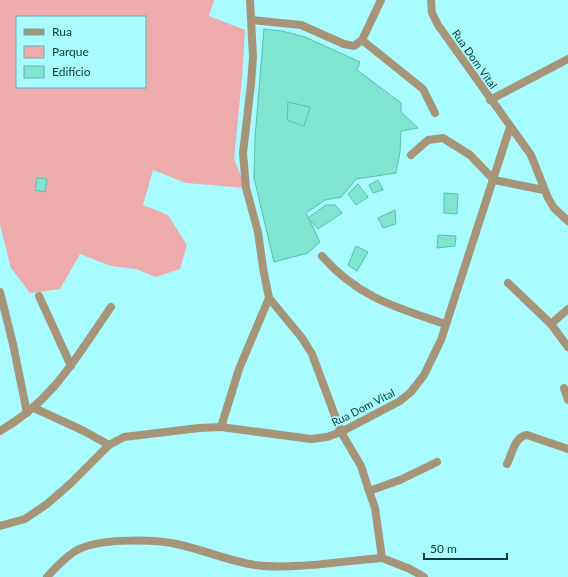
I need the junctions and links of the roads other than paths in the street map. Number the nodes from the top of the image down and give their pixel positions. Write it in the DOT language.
graph roads {
  1 [pos="250,0"];
  2 [pos="381,0"];
  3 [pos="431,0"];
  4 [pos="252,20"];
  5 [pos="362,40"];
  6 [pos="568,59"];
  7 [pos="490,100"];
  8 [pos="435,113"];
  9 [pos="510,127"];
  10 [pos="410,155"];
  11 [pos="494,180"];
  12 [pos="544,190"];
  13 [pos="568,221"];
  14 [pos="322,256"];
  15 [pos="508,283"];
  16 [pos="0,292"];
  17 [pos="39,296"];
  18 [pos="269,298"];
  19 [pos="111,307"];
  20 [pos="568,309"];
  21 [pos="445,324"];
  22 [pos="551,324"];
  23 [pos="568,347"];
  24 [pos="71,366"];
  25 [pos="564,388"];
  26 [pos="568,400"];
  27 [pos="31,410"];
  28 [pos="221,427"];
  29 [pos="0,431"];
  30 [pos="341,432"];
  31 [pos="109,445"];
  32 [pos="568,449"];
  33 [pos="437,462"];
  34 [pos="508,464"];
  35 [pos="369,491"];
  36 [pos="0,526"];
  37 [pos="382,558"];
  38 [pos="47,577"];
  39 [pos="424,577"];
  1 -- 4 [label="street"];
  2 -- 5 [label="street"];
  3 -- 7 [label="street, Rua Dom Vital"];
  4 -- 5 [label="street"];
  4 -- 18 [label="street"];
  5 -- 8 [label="street"];
  6 -- 7 [label="street"];
  7 -- 9 [label="street, Rua Dom Vital"];
  9 -- 11 [label="street, Rua Dom Vital"];
  9 -- 12 [label="street, Rua Dom Vital"];
  10 -- 11 [label="street"];
  11 -- 12 [label="street"];
  11 -- 21 [label="street, Rua Dom Vital"];
  12 -- 13 [label="street, Rua Dom Vital"];
  14 -- 21 [label="street"];
  15 -- 22 [label="street"];
  16 -- 27 [label="street"];
  17 -- 24 [label="street"];
  18 -- 28 [label="street"];
  18 -- 30 [label="street"];
  19 -- 24 [label="street"];
  20 -- 22 [label="street"];
  21 -- 30 [label="street, Rua Dom Vital"];
  22 -- 23 [label="street"];
  24 -- 27 [label="street"];
  25 -- 26 [label="street"];
  27 -- 29 [label="street"];
  27 -- 31 [label="street"];
  28 -- 30 [label="street, Rua Dom Vital"];
  28 -- 31 [label="street, Rua Dom Vital"];
  30 -- 35 [label="street"];
  31 -- 36 [label="street, Rua Dom Vital"];
  32 -- 34 [label="street"];
  33 -- 35 [label="street"];
  35 -- 37 [label="street"];
  37 -- 38 [label="street"];
  37 -- 39 [label="street"];
}
